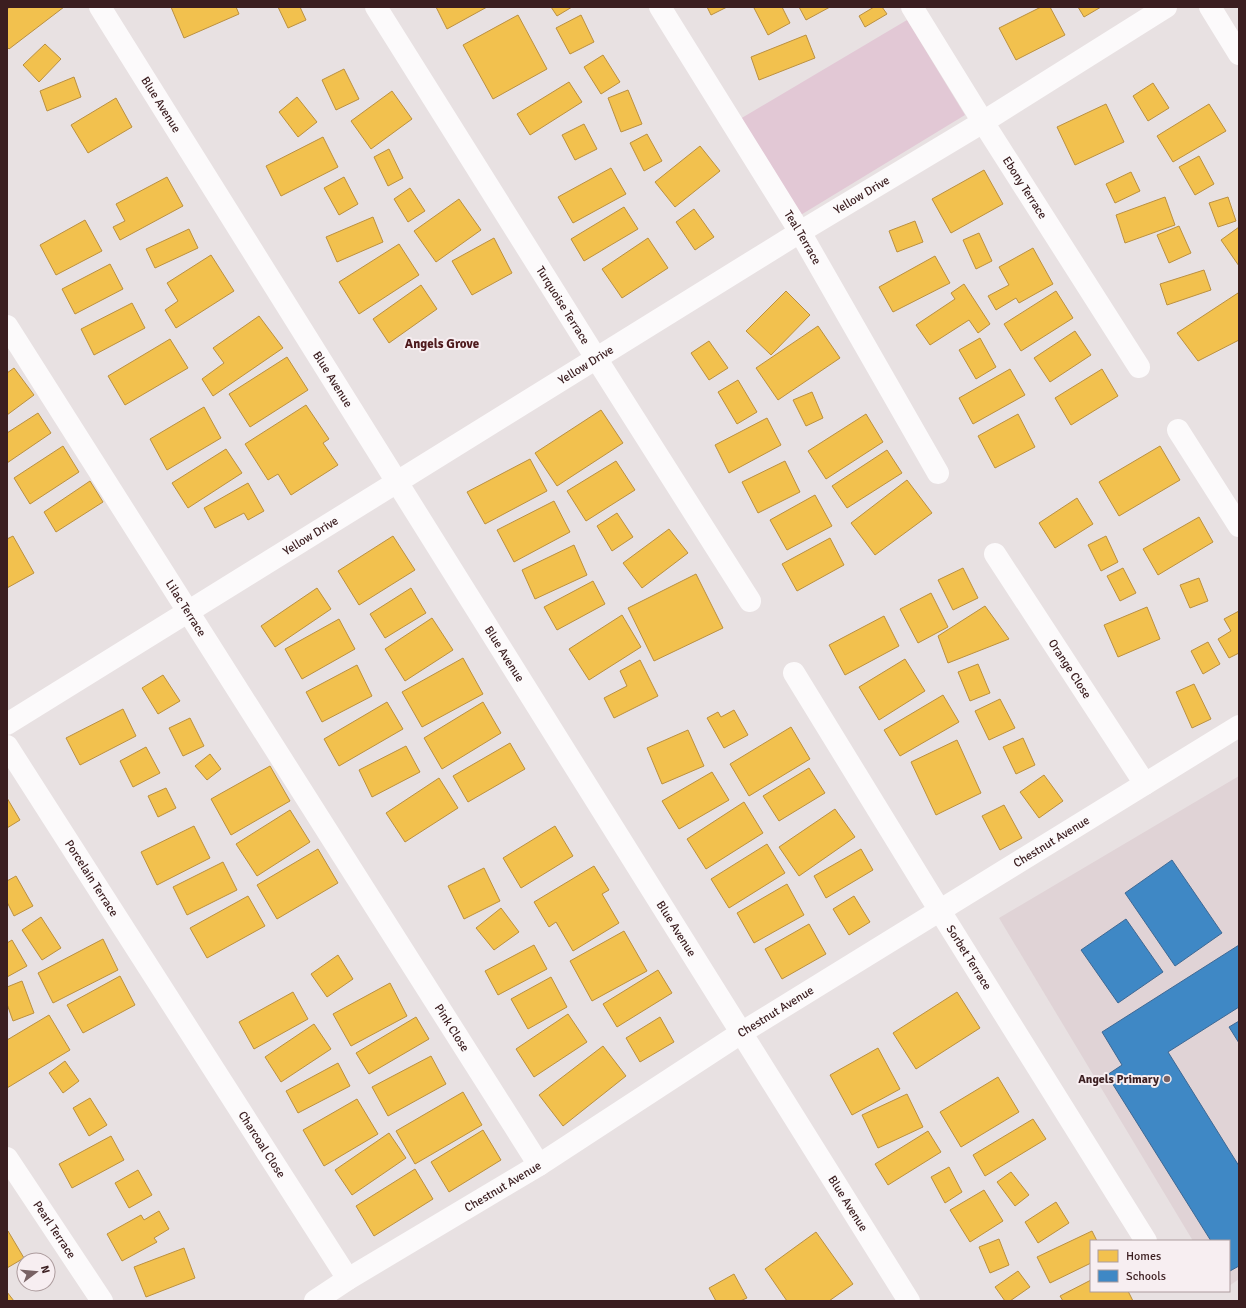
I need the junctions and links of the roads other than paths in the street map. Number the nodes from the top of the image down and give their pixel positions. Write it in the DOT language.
graph roads {
  1 [pos="100,7"];
  2 [pos="376,7"];
  3 [pos="660,7"];
  4 [pos="912,7"];
  5 [pos="1166,7"];
  6 [pos="1210,7"];
  7 [pos="1239,54"];
  8 [pos="983,122"];
  9 [pos="800,232"];
  10 [pos="7,326"];
  11 [pos="596,358"];
  12 [pos="1139,367"];
  13 [pos="1178,430"];
  14 [pos="938,473"];
  15 [pos="397,482"];
  16 [pos="1239,526"];
  17 [pos="995,554"];
  18 [pos="750,602"];
  19 [pos="188,612"];
  20 [pos="794,673"];
  21 [pos="7,724"];
  22 [pos="1239,726"];
  23 [pos="7,746"];
  24 [pos="1145,784"];
  25 [pos="365,890"];
  26 [pos="940,911"];
  27 [pos="176,1010"];
  28 [pos="742,1034"];
  29 [pos="7,1158"];
  30 [pos="539,1165"];
  31 [pos="1145,1240"];
  32 [pos="348,1279"];
  33 [pos="102,1301"];
  34 [pos="315,1301"];
  35 [pos="909,1301"];
  1 -- 15 [label="street, Blue Avenue"];
  2 -- 11 [label="street, Turquoise Terrace"];
  3 -- 9 [label="street, Teal Terrace"];
  4 -- 8 [label="street, Ebony Terrace"];
  5 -- 8 [label="street, Yellow Drive"];
  6 -- 7 [label="street"];
  8 -- 9 [label="street, Yellow Drive"];
  8 -- 12 [label="street, Ebony Terrace"];
  9 -- 11 [label="street, Yellow Drive"];
  9 -- 14 [label="street, Teal Terrace"];
  10 -- 19 [label="street, Lilac Terrace"];
  11 -- 15 [label="street, Yellow Drive"];
  11 -- 18 [label="street, Turquoise Terrace"];
  13 -- 16 [label="street"];
  15 -- 19 [label="street, Yellow Drive"];
  15 -- 28 [label="street, Blue Avenue"];
  17 -- 24 [label="street, Orange Close"];
  19 -- 21 [label="street, Yellow Drive"];
  19 -- 25 [label="street, Lilac Terrace"];
  20 -- 26 [label="street, Sorbet Terrace"];
  22 -- 24 [label="street, Chestnut Avenue"];
  23 -- 27 [label="street, Porcelain Terrace"];
  24 -- 26 [label="street, Chestnut Avenue"];
  25 -- 30 [label="street, Pink Close"];
  26 -- 28 [label="street, Chestnut Avenue"];
  26 -- 31 [label="street, Sorbet Terrace"];
  27 -- 32 [label="street, Charcoal Close"];
  28 -- 30 [label="street, Chestnut Avenue"];
  28 -- 35 [label="street, Blue Avenue"];
  29 -- 33 [label="street, Pearl Terrace"];
  30 -- 32 [label="street, Chestnut Avenue"];
  32 -- 34 [label="street, Chestnut Avenue"];
}
